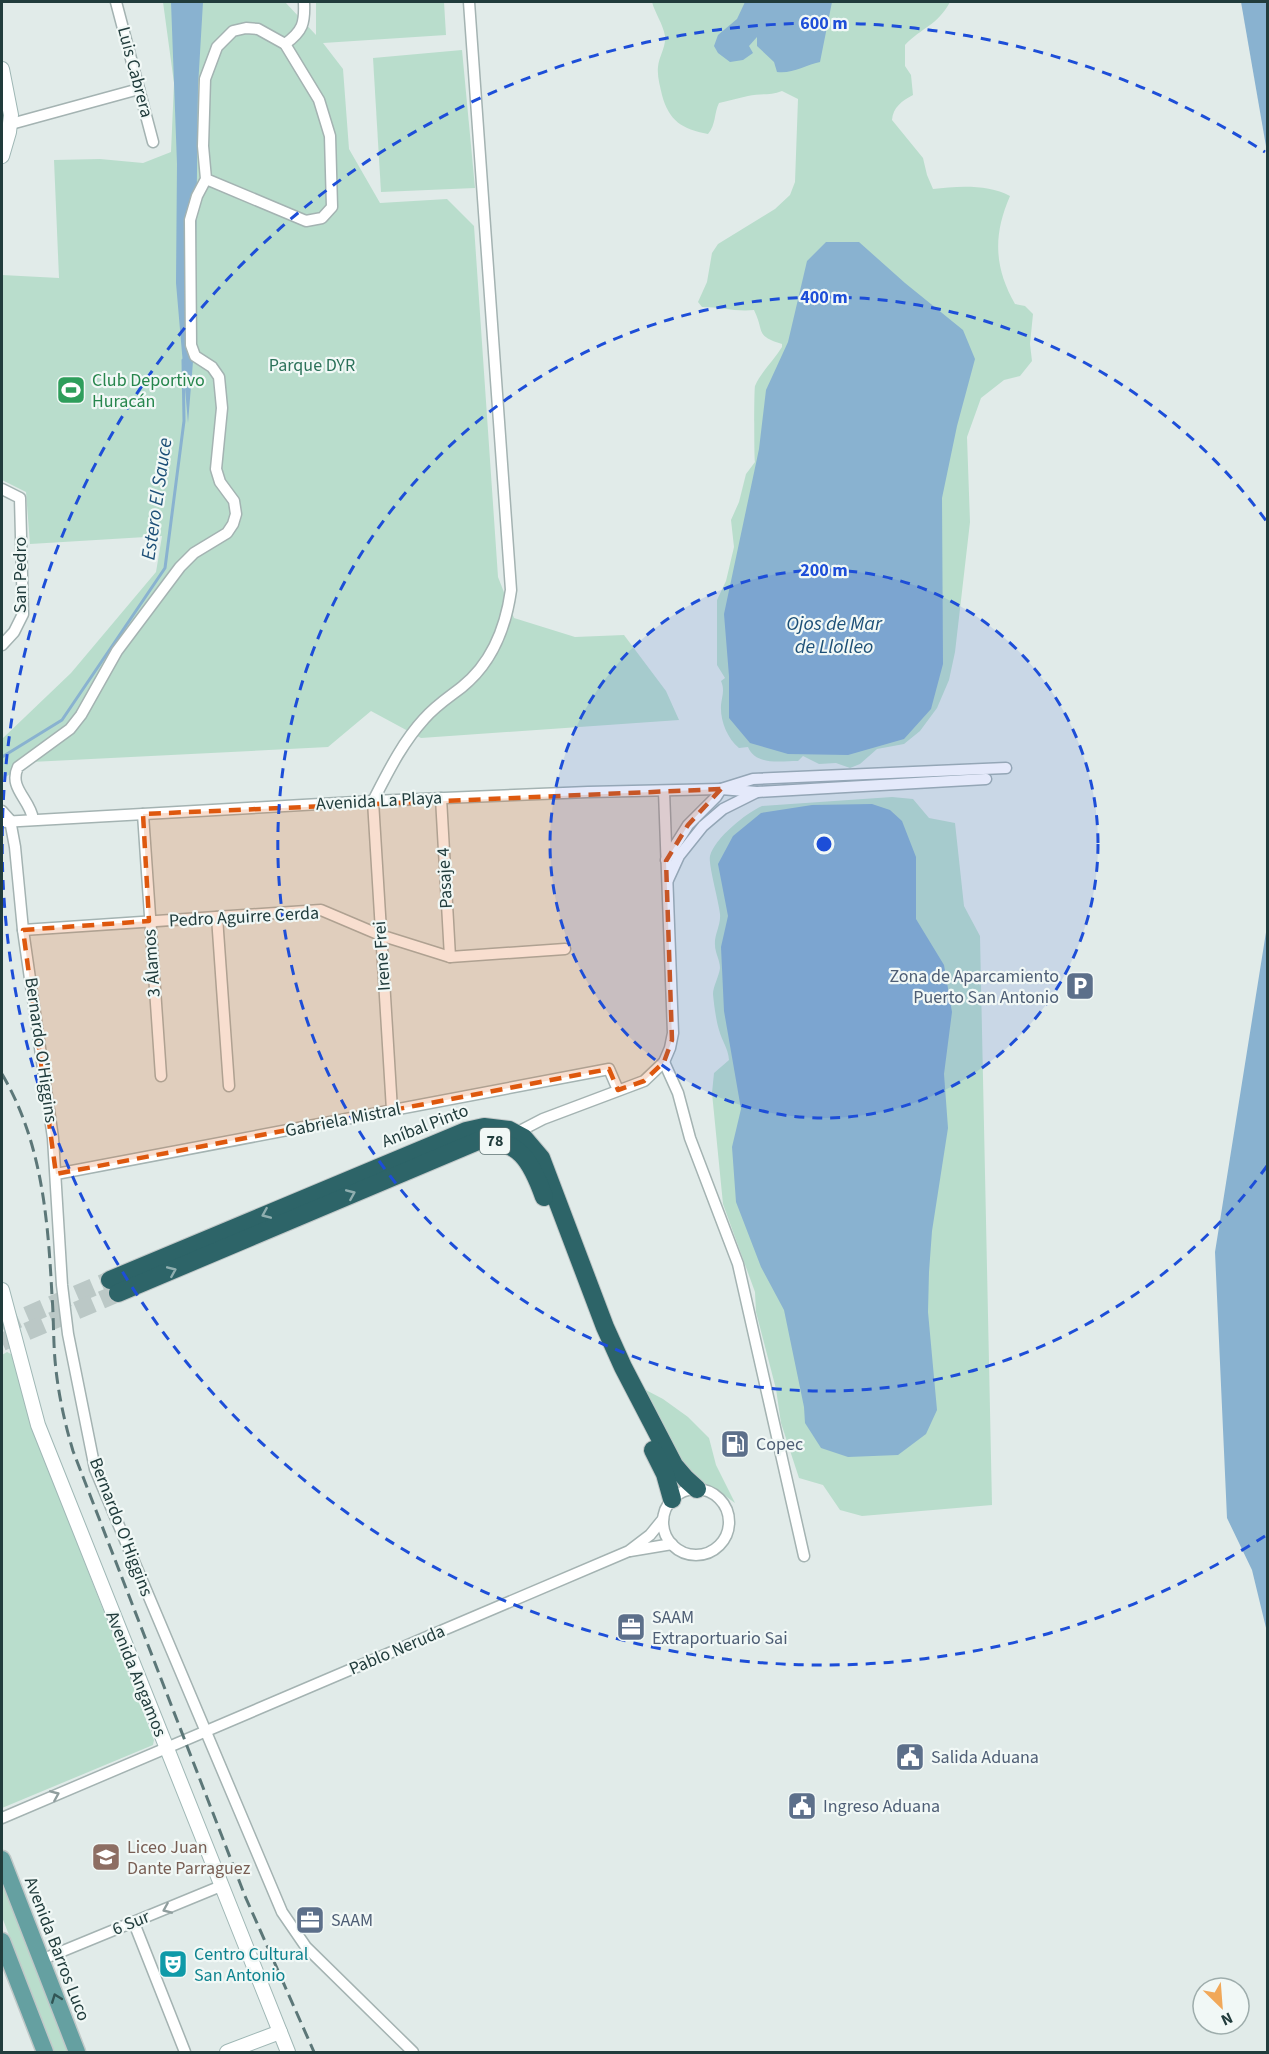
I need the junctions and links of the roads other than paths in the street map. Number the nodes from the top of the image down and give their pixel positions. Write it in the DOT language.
graph roads {
  1 [pos="116,2"];
  2 [pos="304,2"];
  3 [pos="470,2"];
  4 [pos="285,44"];
  5 [pos="2,69"];
  6 [pos="139,89"];
  7 [pos="11,124"];
  8 [pos="153,142"];
  9 [pos="2,152"];
  10 [pos="206,179"];
  11 [pos="2,489"];
  12 [pos="2,645"];
  13 [pos="1006,768"];
  14 [pos="986,779"];
  15 [pos="721,789"];
  16 [pos="664,791"];
  17 [pos="757,792"];
  18 [pos="441,798"];
  19 [pos="373,801"];
  20 [pos="2,811"];
  21 [pos="142,814"];
  22 [pos="33,819"];
  23 [pos="6,821"];
  24 [pos="666,861"];
  25 [pos="666,883"];
  26 [pos="217,917"];
  27 [pos="149,921"];
  28 [pos="23,930"];
  29 [pos="381,935"];
  30 [pos="565,949"];
  31 [pos="450,957"];
  32 [pos="664,1062"];
  33 [pos="161,1076"];
  34 [pos="229,1086"];
  35 [pos="618,1090"];
  36 [pos="392,1110"];
  37 [pos="509,1138"];
  38 [pos="56,1174"];
  39 [pos="114,1287"];
  40 [pos="2,1290"];
  41 [pos="7,1332"];
  42 [pos="697,1489"];
  43 [pos="672,1499"];
  44 [pos="663,1519"];
  45 [pos="672,1544"];
  46 [pos="629,1551"];
  47 [pos="804,1556"];
  48 [pos="206,1731"];
  49 [pos="165,1748"];
  50 [pos="2,1818"];
  51 [pos="2,1859"];
  52 [pos="221,1886"];
  53 [pos="134,1923"];
  54 [pos="2,1941"];
  55 [pos="41,1960"];
  56 [pos="280,2032"];
  57 [pos="45,2052"];
  58 [pos="77,2052"];
  59 [pos="185,2052"];
  60 [pos="227,2052"];
  61 [pos="288,2052"];
  62 [pos="413,2052"];
  1 -- 6 [label="street, Luis Cabrera"];
  2 -- 4 [label="street"];
  3 -- 19 [label="street"];
  4 -- 10 [label="street"];
  4 -- 10 [label="street"];
  5 -- 7 [label="street"];
  6 -- 7 [label="street"];
  6 -- 8 [label="street, Luis Cabrera"];
  7 -- 9 [label="street"];
  10 -- 22 [label="street"];
  11 -- 12 [label="street, San Pedro"];
  13 -- 15 [label="street"];
  14 -- 17 [label="street"];
  15 -- 16 [label="street, Avenida La Playa"];
  15 -- 17 [label="street, Avenida La Playa"];
  15 -- 24 [label="street"];
  16 -- 18 [label="street, Avenida La Playa"];
  16 -- 24 [label="street"];
  17 -- 25 [label="street"];
  18 -- 19 [label="street, Avenida La Playa"];
  18 -- 31 [label="street, Pasaje 4"];
  19 -- 21 [label="street, Avenida La Playa"];
  19 -- 29 [label="street, Irene Frei"];
  20 -- 23 [label="street"];
  21 -- 22 [label="street, Avenida La Playa"];
  21 -- 27 [label="street, 3 Álamos"];
  22 -- 23 [label="street, Avenida La Playa"];
  23 -- 28 [label="street, Bernardo O'Higgins"];
  24 -- 25 [label="street"];
  25 -- 32 [label="street"];
  26 -- 27 [label="street, Pedro Aguirre Cerda"];
  26 -- 29 [label="street, Pedro Aguirre Cerda"];
  26 -- 34 [label="street"];
  27 -- 28 [label="street, Pedro Aguirre Cerda"];
  27 -- 33 [label="street, 3 Álamos"];
  28 -- 38 [label="street, Bernardo O'Higgins"];
  29 -- 31 [label="street, Pedro Aguirre Cerda"];
  29 -- 36 [label="street, Irene Frei"];
  30 -- 31 [label="street, Pedro Aguirre Cerda"];
  32 -- 35 [label="street"];
  32 -- 47 [label="street"];
  35 -- 36 [label="street, Gabriela Mistral"];
  35 -- 37 [label="street"];
  36 -- 38 [label="street, Gabriela Mistral"];
  37 -- 39 [label="highway, Aníbal Pinto / 78"];
  37 -- 42 [label="highway, 78"];
  37 -- 43 [label="highway, Aníbal Pinto / 78"];
  38 -- 48 [label="street, Bernardo O'Higgins"];
  40 -- 41 [label="street, Avenida Angamos"];
  41 -- 49 [label="street, Avenida Angamos"];
  42 -- 43 [label="street"];
  42 -- 45 [label="street"];
  43 -- 44 [label="street"];
  44 -- 45 [label="street"];
  44 -- 46 [label="street, Pablo Neruda"];
  45 -- 46 [label="street, Pablo Neruda"];
  46 -- 48 [label="street, Pablo Neruda"];
  48 -- 49 [label="street, Pablo Neruda"];
  48 -- 62 [label="street, Bernardo O'Higgins"];
  50 -- 49 [label="street, Pablo Neruda, one-way"];
  49 -- 52 [label="street, Avenida Angamos"];
  51 -- 55 [label="main road, Avenida Barros Luco"];
  52 -- 53 [label="street, 6 Sur, one-way"];
  52 -- 56 [label="street, Avenida Angamos"];
  53 -- 55 [label="street, 6 Sur"];
  53 -- 59 [label="street"];
  54 -- 57 [label="main road"];
  58 -- 55 [label="main road, Avenida Barros Luco, one-way"];
  56 -- 60 [label="street"];
  56 -- 61 [label="street, Avenida Angamos"];
}
